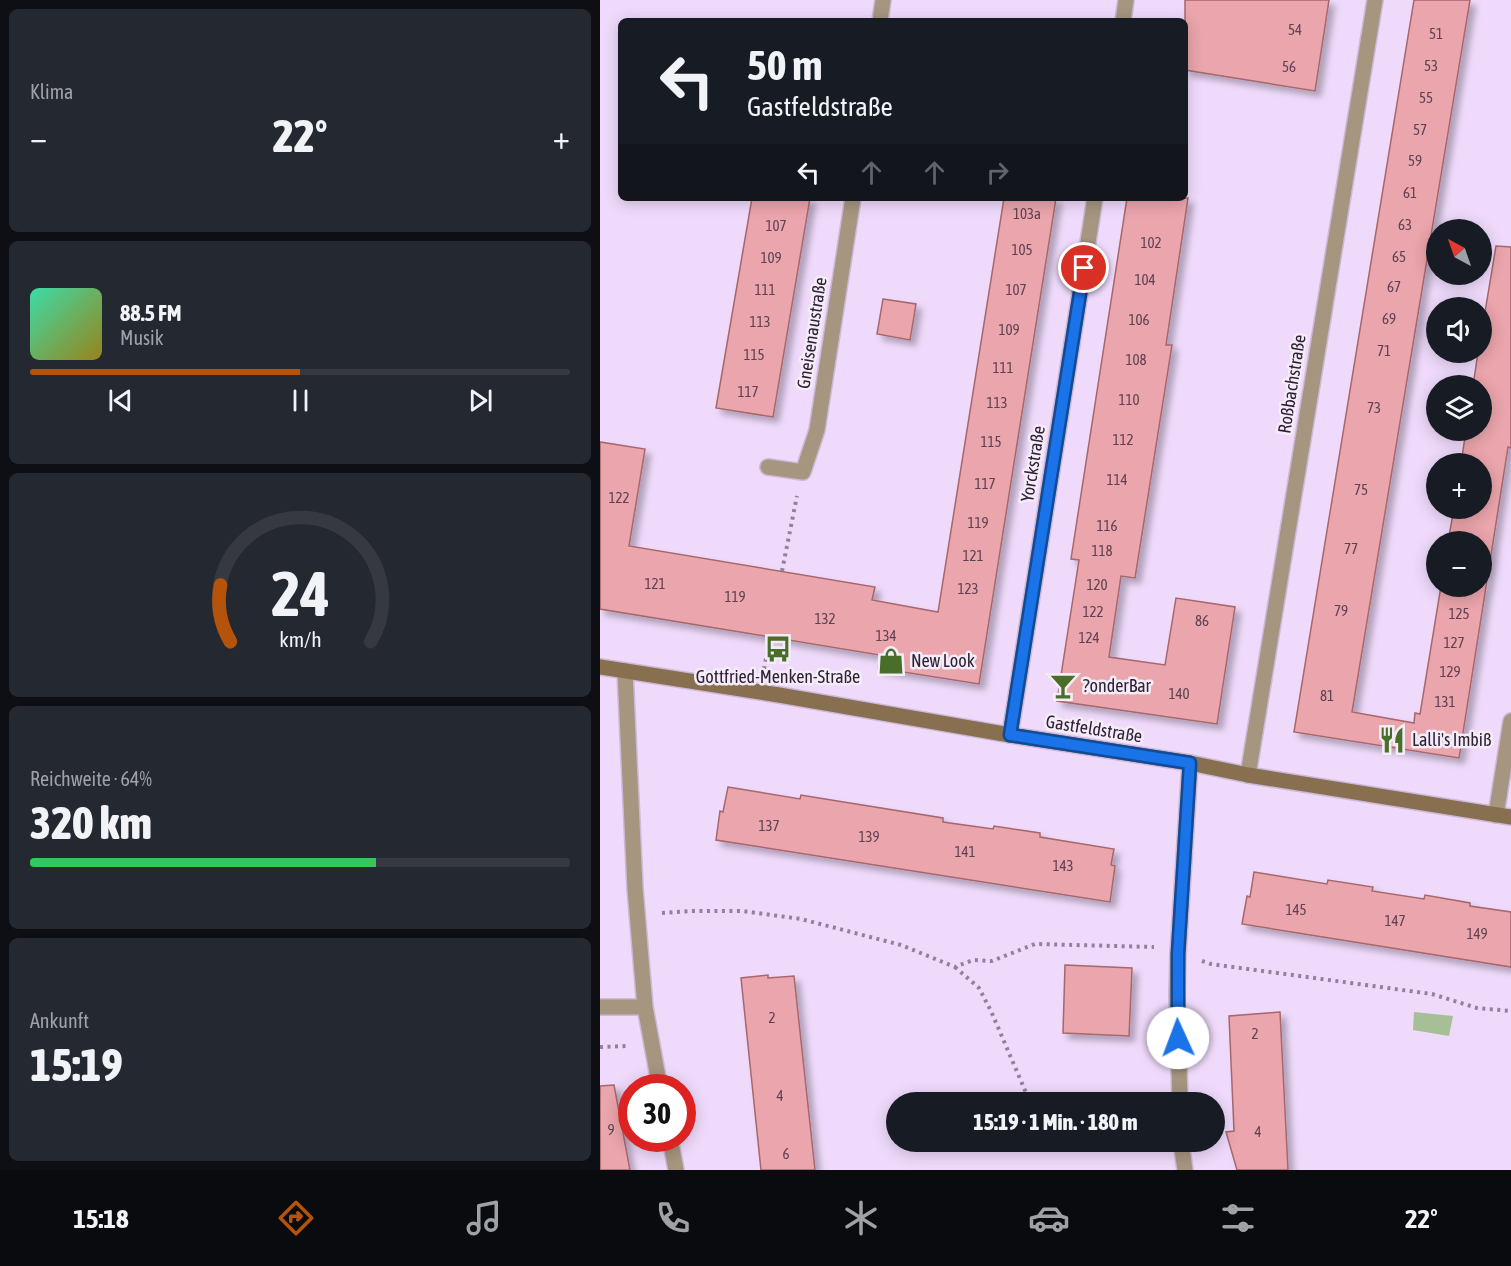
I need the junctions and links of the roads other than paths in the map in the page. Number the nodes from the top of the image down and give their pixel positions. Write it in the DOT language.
graph roads {
  1 [pos="884,0"];
  2 [pos="1126,0"];
  3 [pos="1375,0"];
  4 [pos="881,18"];
  5 [pos="1123,18"];
  6 [pos="853,201"];
  7 [pos="1095,201"];
  8 [pos="768,467"];
  9 [pos="600,667"];
  10 [pos="625,671"];
  11 [pos="1511,721"];
  12 [pos="1010,735"];
  13 [pos="1190,763"];
  14 [pos="1248,775"];
  15 [pos="1504,816"];
  16 [pos="600,1007"];
  17 [pos="645,1007"];
  18 [pos="657,1074"];
  19 [pos="1180,1092"];
  20 [pos="673,1152"];
  21 [pos="1183,1152"];
  22 [pos="676,1170"];
  23 [pos="1185,1170"];
  1 -- 4 [label="street"];
  2 -- 5 [label="street"];
  3 -- 14 [label="street, Roßbachstraße"];
  6 -- 8 [label="street, Gneisenaustraße"];
  7 -- 12 [label="street, Yorckstraße"];
  9 -- 10 [label="street, Gastfeldstraße"];
  10 -- 12 [label="street, Gastfeldstraße"];
  10 -- 17 [label="street"];
  11 -- 15 [label="street"];
  12 -- 13 [label="street, Gastfeldstraße"];
  13 -- 14 [label="street, Gastfeldstraße"];
  13 -- 19 [label="street"];
  14 -- 15 [label="street, Gastfeldstraße"];
  16 -- 17 [label="street"];
  17 -- 18 [label="street"];
  20 -- 22 [label="street"];
  21 -- 23 [label="street"];
}
